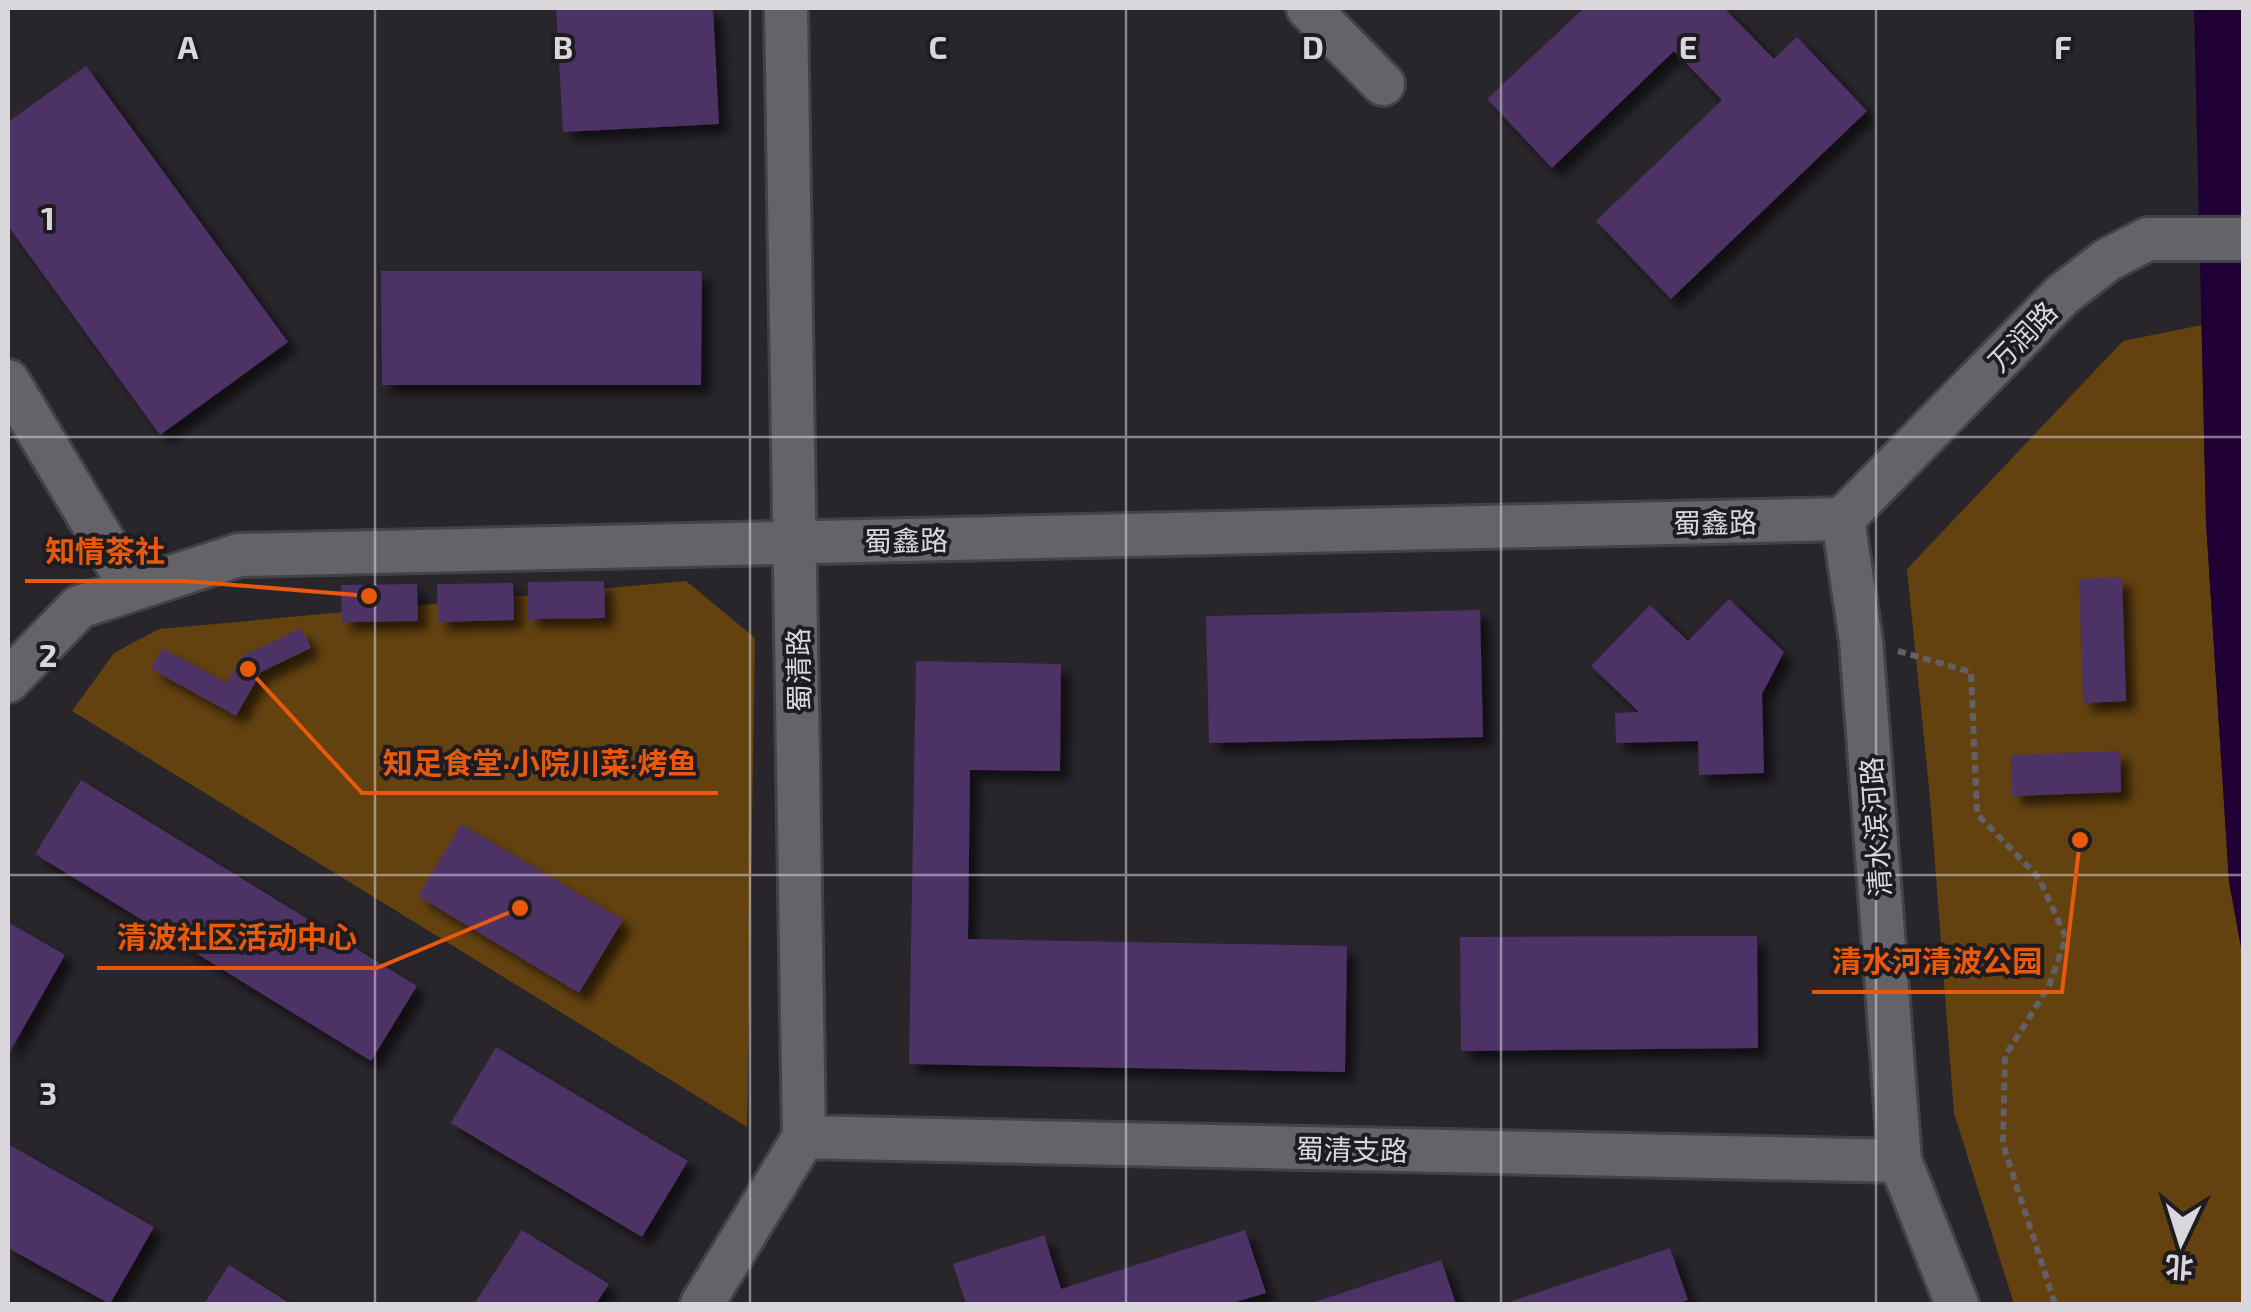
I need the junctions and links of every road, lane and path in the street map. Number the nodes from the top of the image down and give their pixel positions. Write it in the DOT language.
graph roads {
  1 [pos="786,8"];
  2 [pos="1308,8"];
  3 [pos="1383,84"];
  4 [pos="2244,240"];
  5 [pos="8,380"];
  6 [pos="1843,519"];
  7 [pos="796,542"];
  8 [pos="132,589"];
  9 [pos="1861,641"];
  10 [pos="8,680"];
  11 [pos="804,1136"];
  12 [pos="1900,1161"];
  13 [pos="702,1304"];
  14 [pos="1957,1304"];
  15 [pos="2056,1304"];
  1 -- 7 [label="street, 蜀清路"];
  2 -- 3 [label="street"];
  4 -- 6 [label="street, 万润路"];
  5 -- 8 [label="street"];
  6 -- 7 [label="street, 蜀鑫路"];
  6 -- 9 [label="street, 清水滨河路"];
  7 -- 8 [label="street, 蜀鑫路"];
  7 -- 11 [label="street, 蜀清路"];
  8 -- 10 [label="street, 蜀鑫路"];
  9 -- 12 [label="street, 清水滨河路"];
  9 -- 15 [label="path"];
  11 -- 12 [label="street, 蜀清支路"];
  11 -- 13 [label="street"];
  12 -- 14 [label="street, 清水滨河路"];
}
